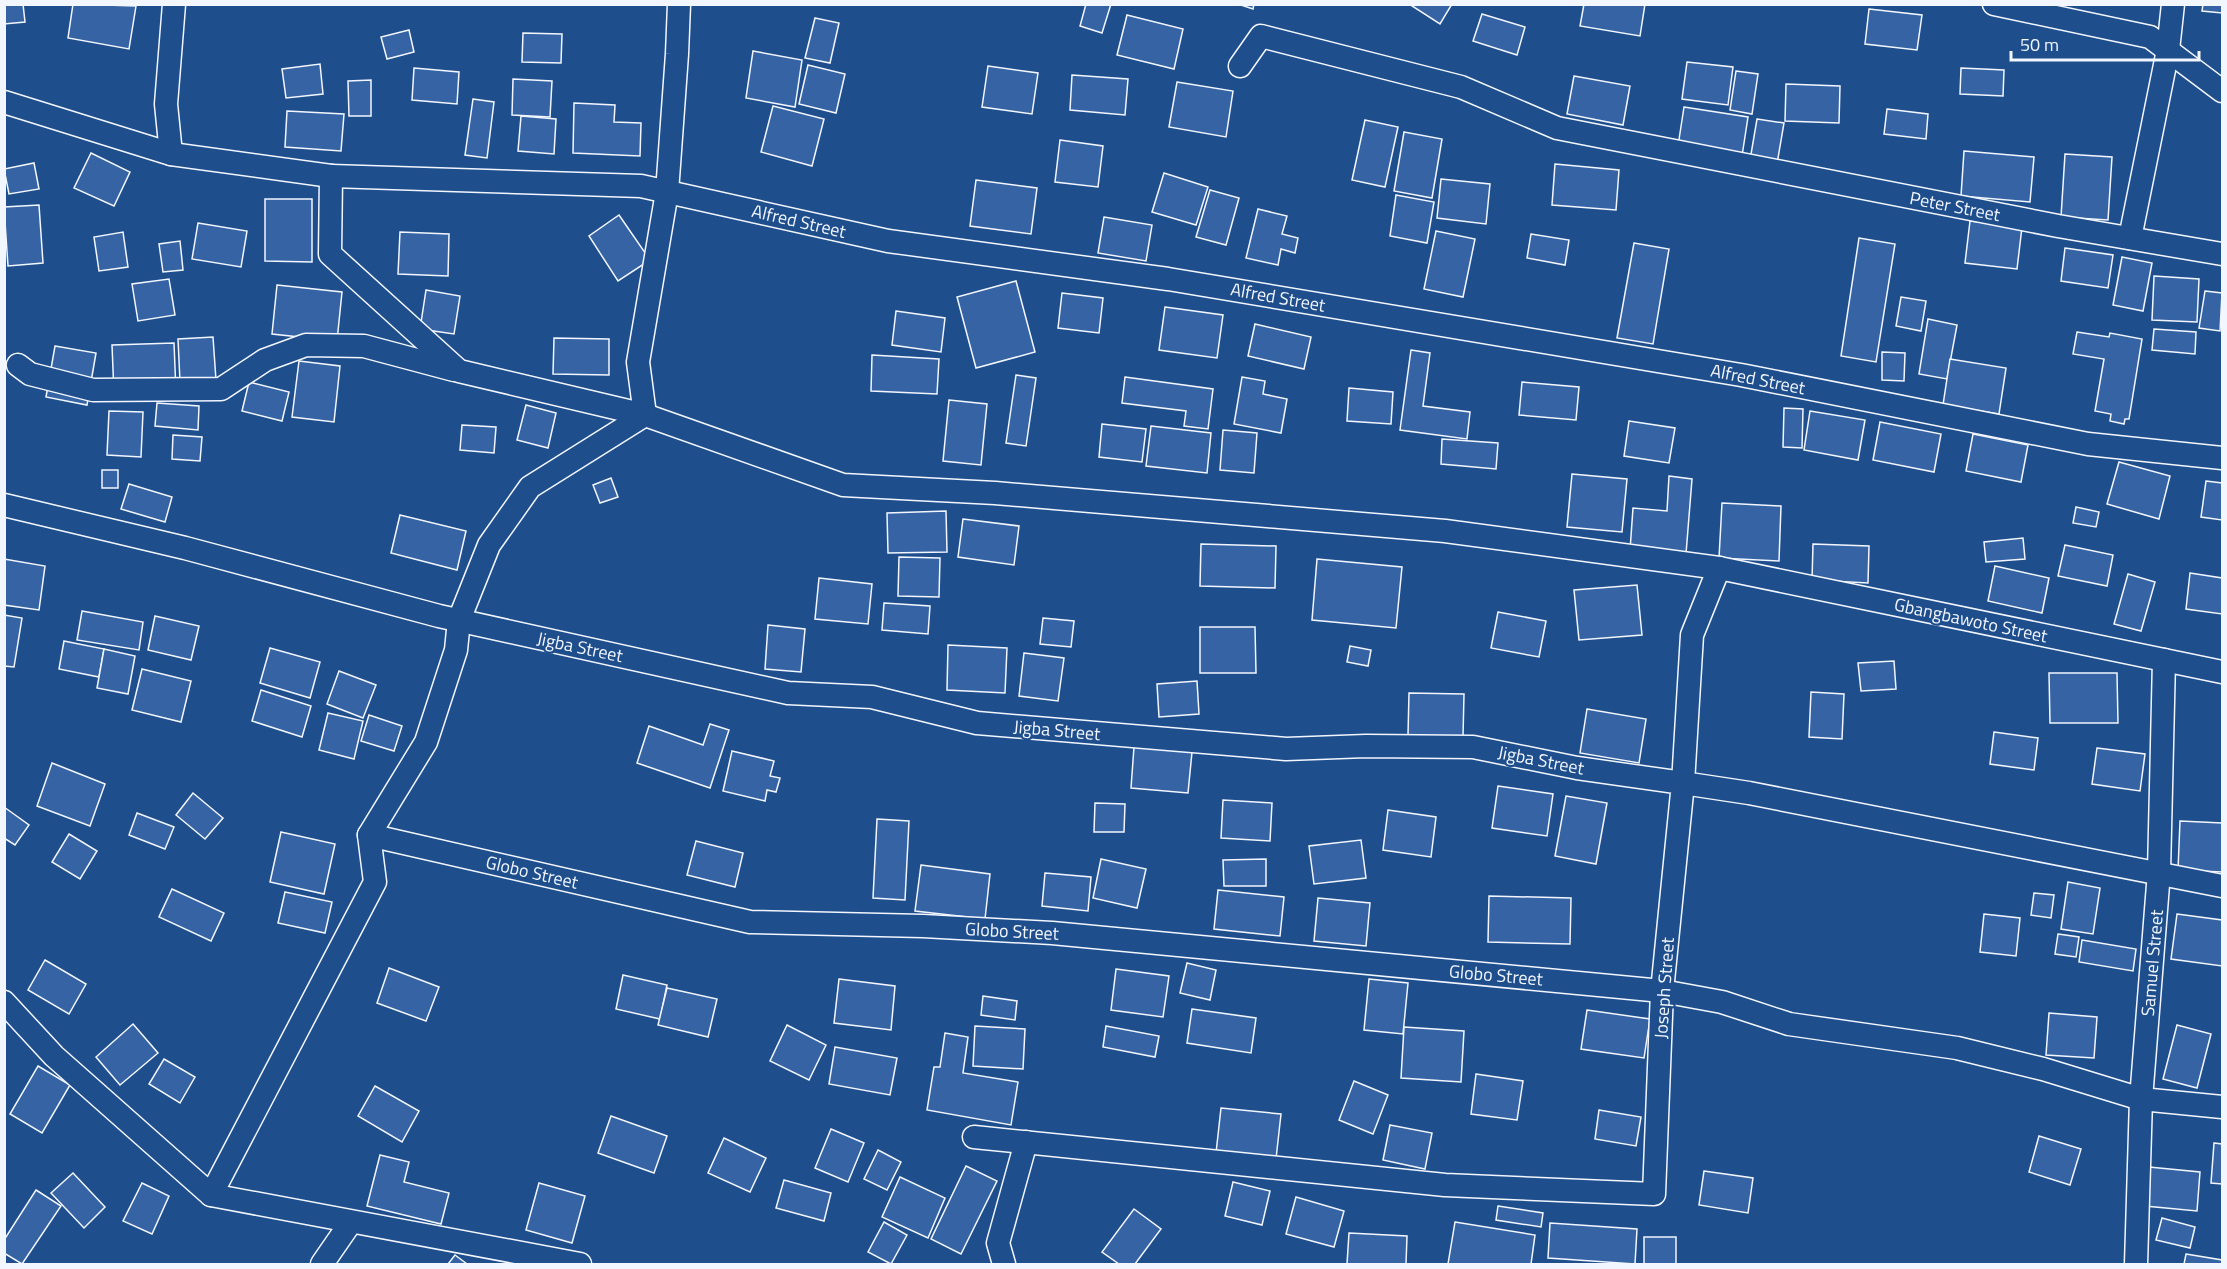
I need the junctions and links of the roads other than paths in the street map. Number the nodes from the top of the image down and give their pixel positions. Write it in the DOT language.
graph roads {
  1 [pos="174,4"];
  2 [pos="679,4"];
  3 [pos="1994,4"];
  4 [pos="2173,4"];
  5 [pos="2168,50"];
  6 [pos="1240,66"];
  7 [pos="2223,91"];
  8 [pos="4,102"];
  9 [pos="171,154"];
  10 [pos="331,176"];
  11 [pos="667,192"];
  12 [pos="2130,238"];
  13 [pos="2223,254"];
  14 [pos="18,365"];
  15 [pos="459,371"];
  16 [pos="645,415"];
  17 [pos="2223,458"];
  18 [pos="4,504"];
  19 [pos="1719,568"];
  20 [pos="449,618"];
  21 [pos="2164,660"];
  22 [pos="2223,672"];
  23 [pos="1683,783"];
  24 [pos="369,835"];
  25 [pos="2159,872"];
  26 [pos="2223,886"];
  27 [pos="1662,991"];
  28 [pos="4,1002"];
  29 [pos="2141,1099"];
  30 [pos="2223,1107"];
  31 [pos="974,1137"];
  32 [pos="1026,1142"];
  33 [pos="211,1196"];
  34 [pos="351,1222"];
  35 [pos="322,1264"];
  36 [pos="580,1264"];
  37 [pos="1004,1264"];
  38 [pos="2136,1264"];
  1 -- 9 [label="street"];
  2 -- 11 [label="street"];
  3 -- 5 [label="street"];
  4 -- 5 [label="street"];
  5 -- 7 [label="street"];
  5 -- 12 [label="street"];
  6 -- 12 [label="street, Peter Street"];
  8 -- 9 [label="street, Alfred Street"];
  9 -- 10 [label="street, Alfred Street"];
  10 -- 11 [label="street, Alfred Street"];
  10 -- 15 [label="street"];
  11 -- 16 [label="street"];
  11 -- 17 [label="street, Alfred Street"];
  12 -- 13 [label="street, Peter Street"];
  14 -- 15 [label="street, Gbangbawoto Street"];
  15 -- 16 [label="street, Gbangbawoto Street"];
  16 -- 19 [label="street, Gbangbawoto Street"];
  16 -- 20 [label="street"];
  18 -- 20 [label="street, Jigba Street"];
  19 -- 21 [label="street, Gbangbawoto Street"];
  19 -- 23 [label="street, Joseph Street"];
  20 -- 23 [label="street, Jigba Street"];
  20 -- 24 [label="street"];
  21 -- 22 [label="street, Gbangbawoto Street"];
  21 -- 25 [label="street, Samuel Street"];
  23 -- 25 [label="street, Jigba Street"];
  23 -- 27 [label="street, Joseph Street"];
  24 -- 27 [label="street, Globo Street"];
  24 -- 33 [label="street"];
  25 -- 26 [label="street, Jigba Street"];
  25 -- 29 [label="street, Samuel Street"];
  27 -- 29 [label="street, Globo Street"];
  27 -- 32 [label="street, Joseph Street"];
  28 -- 33 [label="street"];
  29 -- 30 [label="street, Globo Street"];
  29 -- 38 [label="street, Samuel Street"];
  31 -- 32 [label="street"];
  32 -- 37 [label="street"];
  33 -- 34 [label="street"];
  34 -- 35 [label="street"];
  34 -- 36 [label="street"];
}
